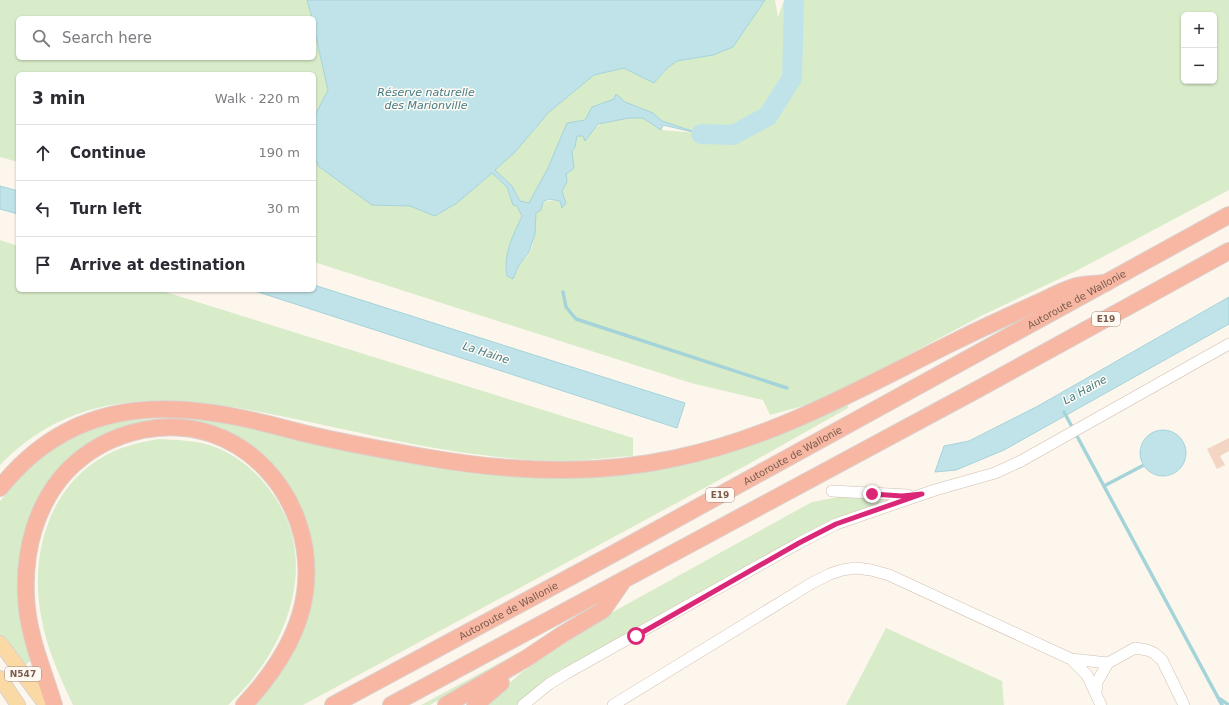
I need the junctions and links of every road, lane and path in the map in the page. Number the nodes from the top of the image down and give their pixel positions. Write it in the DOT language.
graph roads {
  1 [pos="1229,215"];
  2 [pos="1229,251"];
  3 [pos="1106,283"];
  4 [pos="1229,344"];
  5 [pos="16,469"];
  6 [pos="0,481"];
  7 [pos="0,488"];
  8 [pos="832,491"];
  9 [pos="922,494"];
  10 [pos="623,581"];
  11 [pos="0,643"];
  12 [pos="528,658"];
  13 [pos="1071,659"];
  14 [pos="1108,663"];
  15 [pos="0,678"];
  16 [pos="1096,694"];
  17 [pos="18,705"];
  18 [pos="46,705"];
  19 [pos="54,705"];
  20 [pos="244,705"];
  21 [pos="333,705"];
  22 [pos="391,705"];
  23 [pos="446,705"];
  24 [pos="475,705"];
  25 [pos="523,705"];
  26 [pos="613,705"];
  27 [pos="1101,705"];
  28 [pos="1184,705"];
  1 -- 3 [label="highway, Autoroute de Wallonie / E19"];
  2 -- 10 [label="highway, E19"];
  3 -- 5 [label="highway"];
  3 -- 21 [label="highway, Autoroute de Wallonie / E19"];
  4 -- 9 [label="street"];
  5 -- 6 [label="highway"];
  5 -- 7 [label="highway"];
  8 -- 9 [label="street"];
  9 -- 25 [label="street"];
  10 -- 12 [label="highway"];
  10 -- 22 [label="highway, E19"];
  11 -- 18 [label="main road, N547"];
  12 -- 23 [label="highway"];
  12 -- 24 [label="highway"];
  13 -- 14 [label="street"];
  13 -- 16 [label="street"];
  13 -- 26 [label="street"];
  14 -- 16 [label="street"];
  14 -- 28 [label="street"];
  15 -- 17 [label="main road, N547"];
  16 -- 27 [label="street"];
  19 -- 20 [label="highway"];
}
